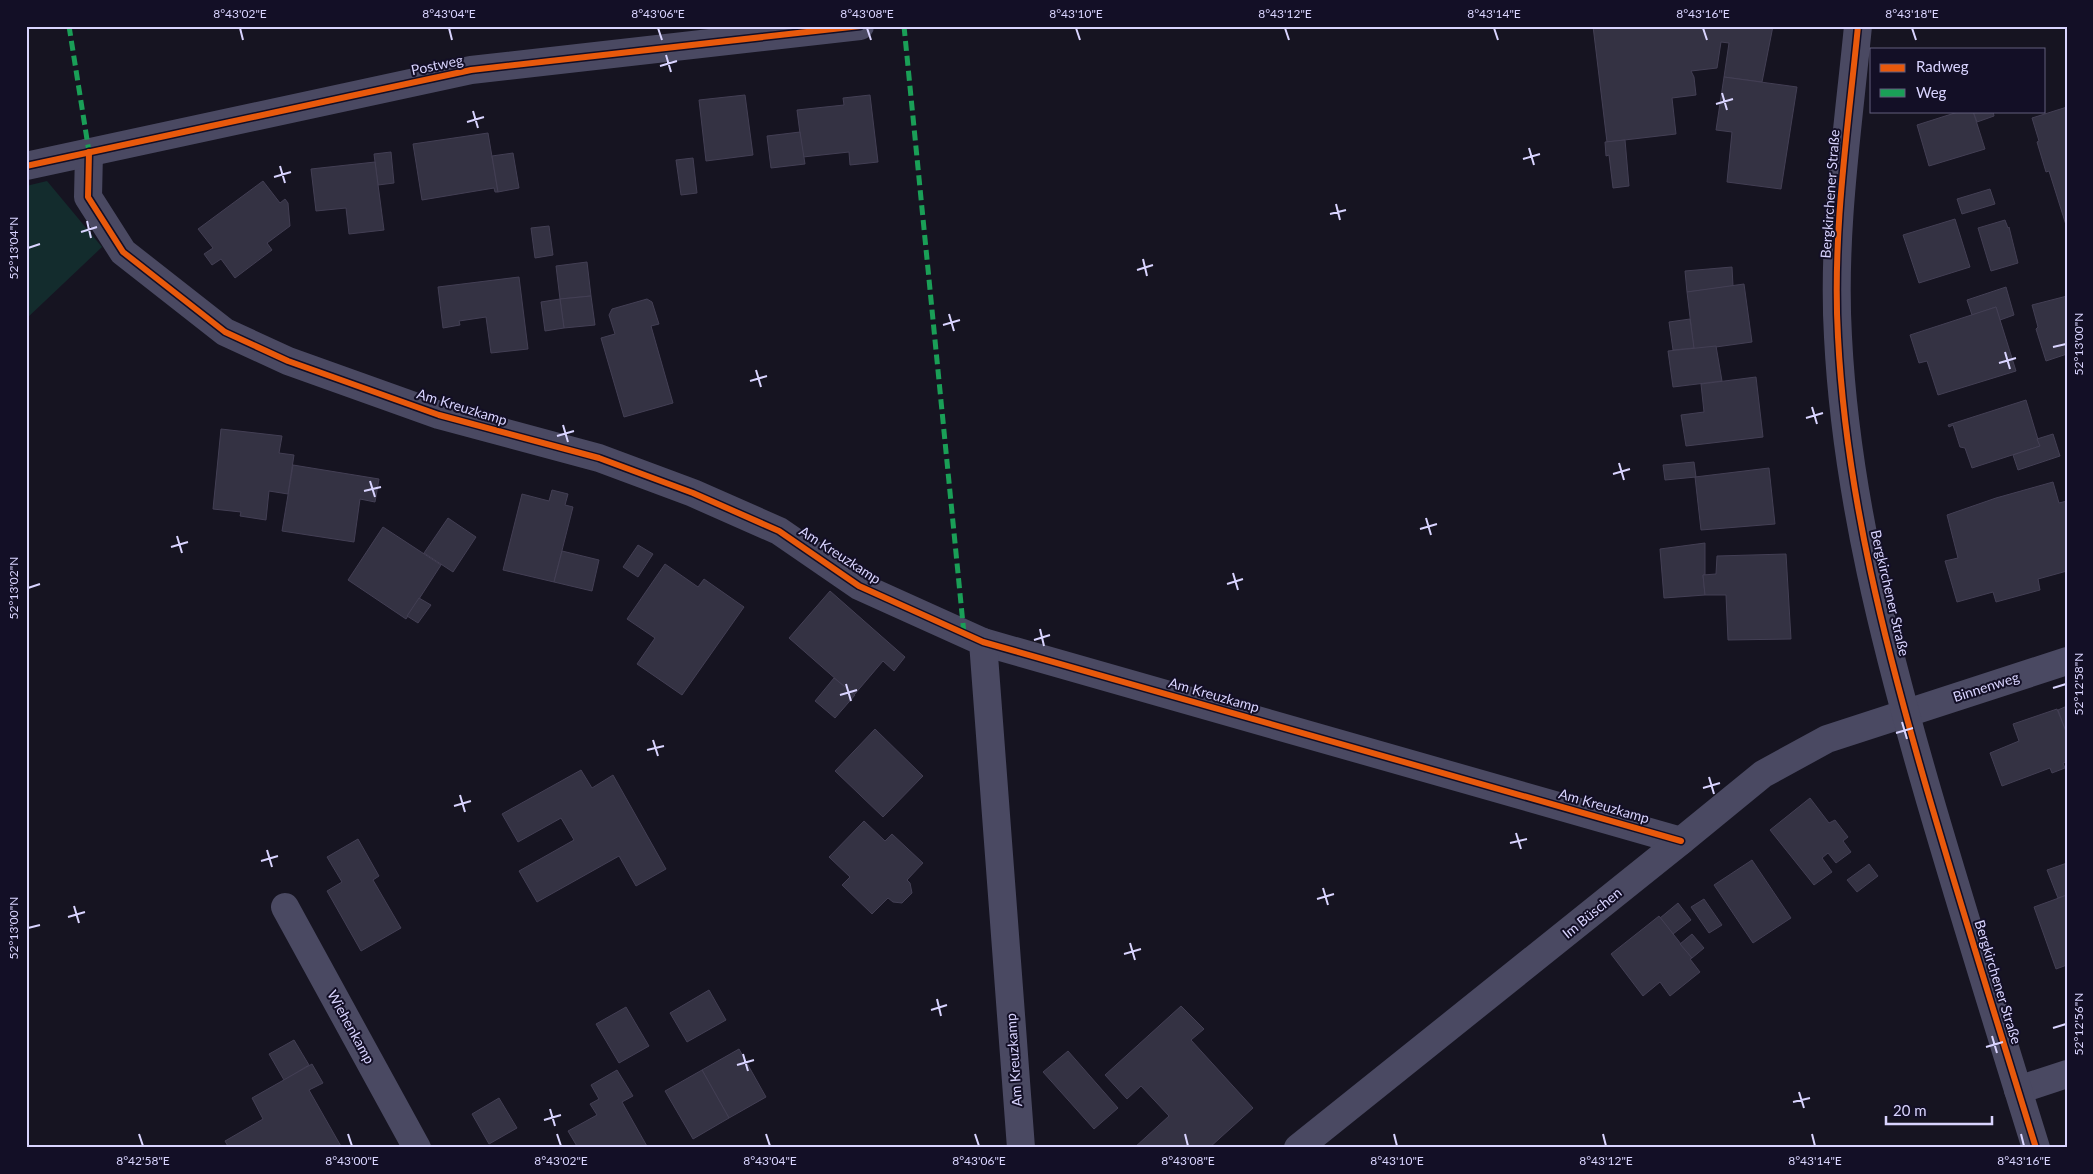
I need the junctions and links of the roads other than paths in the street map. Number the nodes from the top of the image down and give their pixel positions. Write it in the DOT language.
graph roads {
  1 [pos="860,26"];
  2 [pos="1858,26"];
  3 [pos="89,152"];
  4 [pos="26,166"];
  5 [pos="983,642"];
  6 [pos="2067,662"];
  7 [pos="1905,713"];
  8 [pos="1682,841"];
  9 [pos="285,907"];
  10 [pos="2067,1074"];
  11 [pos="2018,1090"];
  12 [pos="416,1148"];
  13 [pos="1021,1148"];
  14 [pos="1298,1148"];
  15 [pos="2036,1148"];
  1 -- 3 [label="street, Postweg"];
  2 -- 7 [label="street, Bergkirchener Straße"];
  3 -- 4 [label="street, Postweg"];
  3 -- 5 [label="street, Am Kreuzkamp"];
  5 -- 8 [label="street, Am Kreuzkamp"];
  5 -- 13 [label="street, Am Kreuzkamp"];
  6 -- 7 [label="street, Binnenweg"];
  7 -- 8 [label="street, Im Büschen"];
  7 -- 11 [label="street, Bergkirchener Straße"];
  8 -- 14 [label="street, Im Büschen"];
  9 -- 12 [label="street, Wiehenkamp"];
  10 -- 11 [label="street"];
  11 -- 15 [label="street, Bergkirchener Straße"];
}
